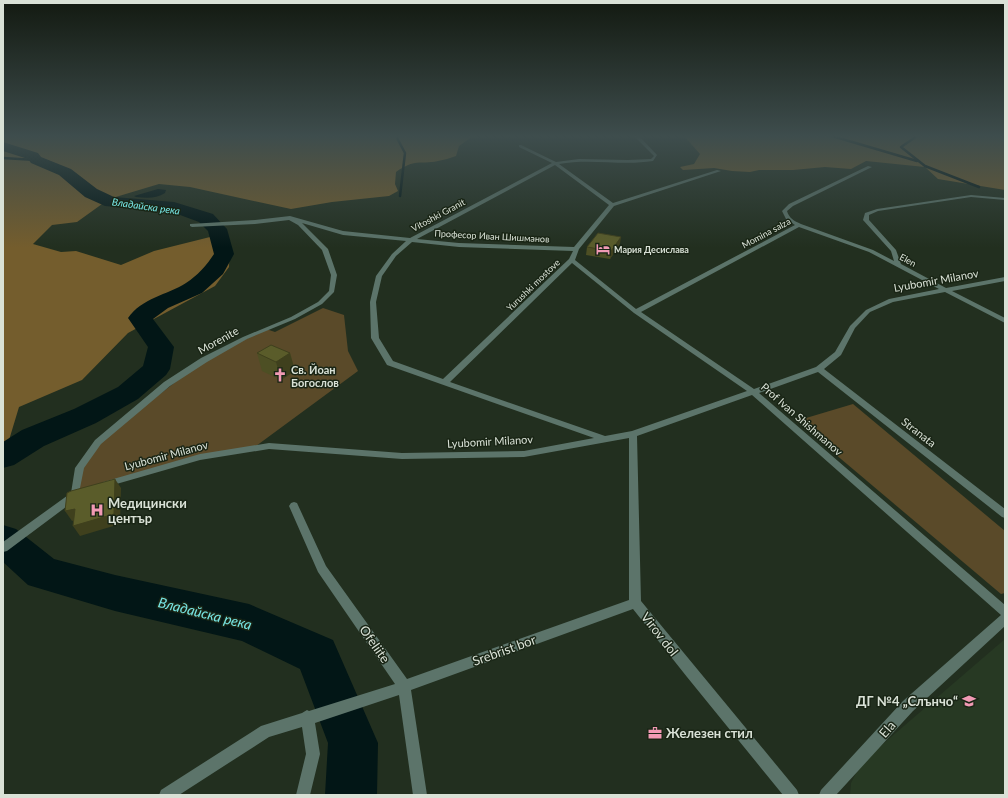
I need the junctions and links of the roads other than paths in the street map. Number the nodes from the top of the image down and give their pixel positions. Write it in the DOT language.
graph roads {
  1 [pos="536,173"];
  2 [pos="569,173"];
  3 [pos="712,173"];
  4 [pos="857,173"];
  5 [pos="1005,199"];
  6 [pos="612,205"];
  7 [pos="290,218"];
  8 [pos="192,225"];
  9 [pos="799,225"];
  10 [pos="411,240"];
  11 [pos="576,249"];
  12 [pos="572,260"];
  13 [pos="898,265"];
  14 [pos="1005,279"];
  15 [pos="946,290"];
  16 [pos="636,312"];
  17 [pos="1005,321"];
  18 [pos="819,368"];
  19 [pos="445,382"];
  20 [pos="753,392"];
  21 [pos="633,434"];
  22 [pos="604,438"];
  23 [pos="75,496"];
  24 [pos="294,506"];
  25 [pos="1005,514"];
  26 [pos="3,548"];
  27 [pos="635,603"];
  28 [pos="1005,612"];
  29 [pos="1005,619"];
  30 [pos="404,686"];
  31 [pos="307,717"];
  32 [pos="166,795"];
  33 [pos="303,795"];
  34 [pos="420,795"];
  35 [pos="792,795"];
  36 [pos="826,795"];
  1 -- 10 [label="street, Vitoshki Granit"];
  2 -- 6 [label="street"];
  3 -- 6 [label="street"];
  4 -- 9 [label="street, Momina salza"];
  5 -- 13 [label="street"];
  6 -- 11 [label="street, Yurushki mostove"];
  7 -- 8 [label="street"];
  7 -- 10 [label="street, Професор Иван Шишманов"];
  7 -- 23 [label="street, Morenite"];
  9 -- 13 [label="street, Elen"];
  9 -- 16 [label="street, Momina salza"];
  10 -- 11 [label="street, Професор Иван Шишманов"];
  10 -- 19 [label="street, Vitoshki Granit"];
  11 -- 12 [label="street, Yurushki mostove"];
  12 -- 16 [label="street, Prof Ivan Shishmanov"];
  12 -- 19 [label="street, Yurushki mostove"];
  13 -- 15 [label="street, Elen"];
  14 -- 15 [label="street, Lyubomir Milanov"];
  15 -- 17 [label="street, Elen"];
  15 -- 18 [label="street, Lyubomir Milanov"];
  16 -- 20 [label="street, Prof Ivan Shishmanov"];
  18 -- 20 [label="street, Lyubomir Milanov"];
  18 -- 25 [label="street, Stranata"];
  19 -- 22 [label="street"];
  20 -- 21 [label="street, Lyubomir Milanov"];
  20 -- 28 [label="street, Prof Ivan Shishmanov"];
  21 -- 22 [label="street, Lyubomir Milanov"];
  21 -- 27 [label="street, Virov dol"];
  22 -- 23 [label="street, Lyubomir Milanov"];
  23 -- 26 [label="street, Lyubomir Milanov"];
  24 -- 30 [label="street, Ofeliite"];
  27 -- 30 [label="street, Srebrist bor"];
  27 -- 35 [label="street, Virov dol"];
  29 -- 36 [label="street, Ela"];
  30 -- 31 [label="street, Srebrist bor"];
  30 -- 34 [label="street, Ofeliite"];
  31 -- 32 [label="street"];
  31 -- 33 [label="street"];
}
